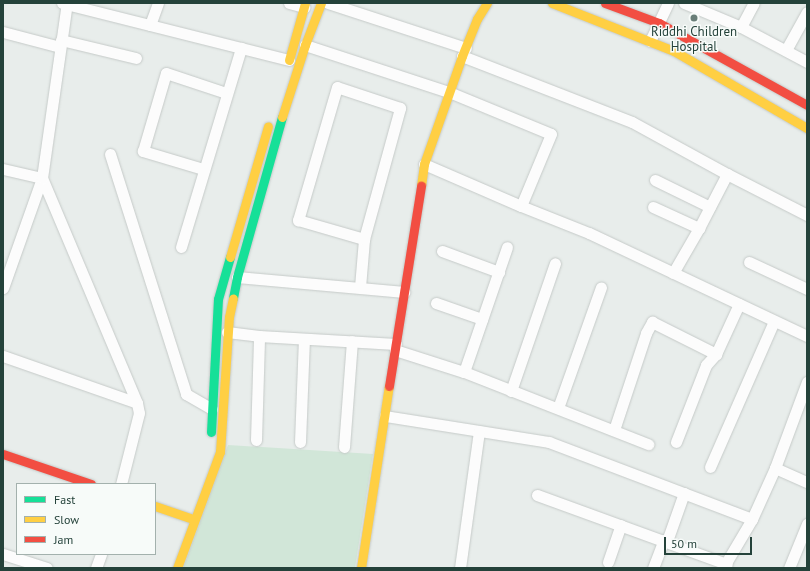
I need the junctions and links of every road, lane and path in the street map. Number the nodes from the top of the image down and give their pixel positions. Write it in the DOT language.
graph roads {
  1 [pos="65,3"];
  2 [pos="158,3"];
  3 [pos="289,3"];
  4 [pos="321,3"];
  5 [pos="328,3"];
  6 [pos="478,3"];
  7 [pos="487,3"];
  8 [pos="552,3"];
  9 [pos="605,3"];
  10 [pos="668,3"];
  11 [pos="684,3"];
  12 [pos="754,3"];
  13 [pos="304,5"];
  14 [pos="707,8"];
  15 [pos="807,12"];
  16 [pos="477,19"];
  17 [pos="659,23"];
  18 [pos="150,25"];
  19 [pos="741,27"];
  20 [pos="3,32"];
  21 [pos="650,41"];
  22 [pos="60,44"];
  23 [pos="305,45"];
  24 [pos="241,48"];
  25 [pos="786,50"];
  26 [pos="464,52"];
  27 [pos="136,58"];
  28 [pos="807,62"];
  29 [pos="288,64"];
  30 [pos="450,92"];
  31 [pos="226,93"];
  32 [pos="807,105"];
  33 [pos="270,119"];
  34 [pos="807,128"];
  35 [pos="110,154"];
  36 [pos="424,164"];
  37 [pos="3,169"];
  38 [pos="203,170"];
  39 [pos="727,174"];
  40 [pos="42,178"];
  41 [pos="655,180"];
  42 [pos="521,206"];
  43 [pos="710,206"];
  44 [pos="654,207"];
  45 [pos="807,215"];
  46 [pos="699,228"];
  47 [pos="364,239"];
  48 [pos="180,247"];
  49 [pos="507,247"];
  50 [pos="442,251"];
  51 [pos="749,262"];
  52 [pos="555,263"];
  53 [pos="499,272"];
  54 [pos="673,273"];
  55 [pos="237,277"];
  56 [pos="360,287"];
  57 [pos="601,287"];
  58 [pos="3,288"];
  59 [pos="807,289"];
  60 [pos="404,292"];
  61 [pos="436,303"];
  62 [pos="739,304"];
  63 [pos="482,318"];
  64 [pos="774,321"];
  65 [pos="228,332"];
  66 [pos="259,336"];
  67 [pos="807,336"];
  68 [pos="304,338"];
  69 [pos="352,341"];
  70 [pos="396,347"];
  71 [pos="716,354"];
  72 [pos="3,356"];
  73 [pos="464,372"];
  74 [pos="807,382"];
  75 [pos="511,391"];
  76 [pos="137,403"];
  77 [pos="558,408"];
  78 [pos="212,409"];
  79 [pos="385,416"];
  80 [pos="614,430"];
  81 [pos="480,431"];
  82 [pos="211,439"];
  83 [pos="256,440"];
  84 [pos="300,442"];
  85 [pos="676,442"];
  86 [pos="648,444"];
  87 [pos="344,447"];
  88 [pos="3,454"];
  89 [pos="210,454"];
  90 [pos="710,467"];
  91 [pos="775,468"];
  92 [pos="807,482"];
  93 [pos="88,483"];
  94 [pos="121,483"];
  95 [pos="684,493"];
  96 [pos="537,495"];
  97 [pos="156,506"];
  98 [pos="190,518"];
  99 [pos="752,519"];
  100 [pos="807,524"];
  101 [pos="621,525"];
  102 [pos="665,540"];
  103 [pos="3,554"];
  104 [pos="100,555"];
  105 [pos="21,557"];
  106 [pos="608,562"];
  107 [pos="725,566"];
  108 [pos="47,568"];
  109 [pos="96,568"];
  110 [pos="169,568"];
  111 [pos="177,568"];
  112 [pos="361,568"];
  113 [pos="460,568"];
  114 [pos="654,568"];
  115 [pos="789,568"];
  1 -- 18 [label="street"];
  1 -- 22 [label="street"];
  2 -- 18 [label="street"];
  3 -- 13 [label="street"];
  4 -- 23 [label="street"];
  5 -- 26 [label="street"];
  6 -- 16 [label="street"];
  7 -- 16 [label="street"];
  8 -- 21 [label="street"];
  9 -- 17 [label="street"];
  10 -- 17 [label="street"];
  11 -- 14 [label="street"];
  12 -- 19 [label="street"];
  13 -- 29 [label="street"];
  14 -- 19 [label="street"];
  15 -- 25 [label="street"];
  16 -- 26 [label="street"];
  17 -- 21 [label="street"];
  17 -- 32 [label="street"];
  18 -- 24 [label="street"];
  19 -- 25 [label="street"];
  20 -- 22 [label="street"];
  21 -- 34 [label="street"];
  22 -- 27 [label="street"];
  22 -- 40 [label="street"];
  23 -- 30 [label="street"];
  23 -- 55 [label="street"];
  24 -- 29 [label="street"];
  24 -- 31 [label="street"];
  25 -- 28 [label="street"];
  26 -- 30 [label="street"];
  26 -- 39 [label="street"];
  30 -- 36 [label="street"];
  30 -- 42 [label="street"];
  31 -- 38 [label="street"];
  31 -- 38 [label="street"];
  33 -- 78 [label="street"];
  35 -- 78 [label="street"];
  36 -- 42 [label="street"];
  36 -- 60 [label="street"];
  37 -- 40 [label="street"];
  38 -- 48 [label="street"];
  39 -- 43 [label="street"];
  39 -- 45 [label="street"];
  40 -- 58 [label="street"];
  40 -- 76 [label="street"];
  41 -- 43 [label="street"];
  42 -- 54 [label="street"];
  43 -- 46 [label="street"];
  44 -- 46 [label="street"];
  46 -- 54 [label="street"];
  47 -- 47 [label="street"];
  47 -- 56 [label="street"];
  49 -- 53 [label="street"];
  50 -- 53 [label="street"];
  51 -- 59 [label="street"];
  52 -- 75 [label="street"];
  53 -- 63 [label="street"];
  54 -- 62 [label="street"];
  55 -- 56 [label="street"];
  55 -- 65 [label="street"];
  56 -- 60 [label="street"];
  57 -- 77 [label="street"];
  60 -- 70 [label="street"];
  61 -- 63 [label="street"];
  62 -- 64 [label="street"];
  62 -- 71 [label="street"];
  63 -- 73 [label="street"];
  64 -- 67 [label="street"];
  64 -- 90 [label="street"];
  65 -- 66 [label="street"];
  65 -- 111 [label="street"];
  66 -- 68 [label="street"];
  66 -- 83 [label="street"];
  68 -- 69 [label="street"];
  68 -- 84 [label="street"];
  69 -- 70 [label="street"];
  69 -- 87 [label="street"];
  70 -- 73 [label="street"];
  70 -- 79 [label="street"];
  71 -- 80 [label="street"];
  71 -- 85 [label="street"];
  72 -- 76 [label="street"];
  73 -- 75 [label="street"];
  74 -- 91 [label="street"];
  75 -- 77 [label="street"];
  76 -- 94 [label="street"];
  77 -- 80 [label="street"];
  78 -- 82 [label="street"];
  79 -- 81 [label="street"];
  79 -- 112 [label="street"];
  80 -- 86 [label="street"];
  81 -- 95 [label="street"];
  81 -- 113 [label="street"];
  88 -- 93 [label="street"];
  89 -- 98 [label="street"];
  91 -- 92 [label="street"];
  91 -- 99 [label="street"];
  95 -- 99 [label="street"];
  95 -- 102 [label="street"];
  96 -- 101 [label="street"];
  97 -- 98 [label="street"];
  98 -- 110 [label="street"];
  99 -- 107 [label="street"];
  100 -- 115 [label="street"];
  101 -- 102 [label="street"];
  101 -- 106 [label="street"];
  102 -- 107 [label="street"];
  102 -- 114 [label="street"];
  103 -- 105 [label="street"];
  104 -- 109 [label="street"];
  105 -- 108 [label="street"];
}
